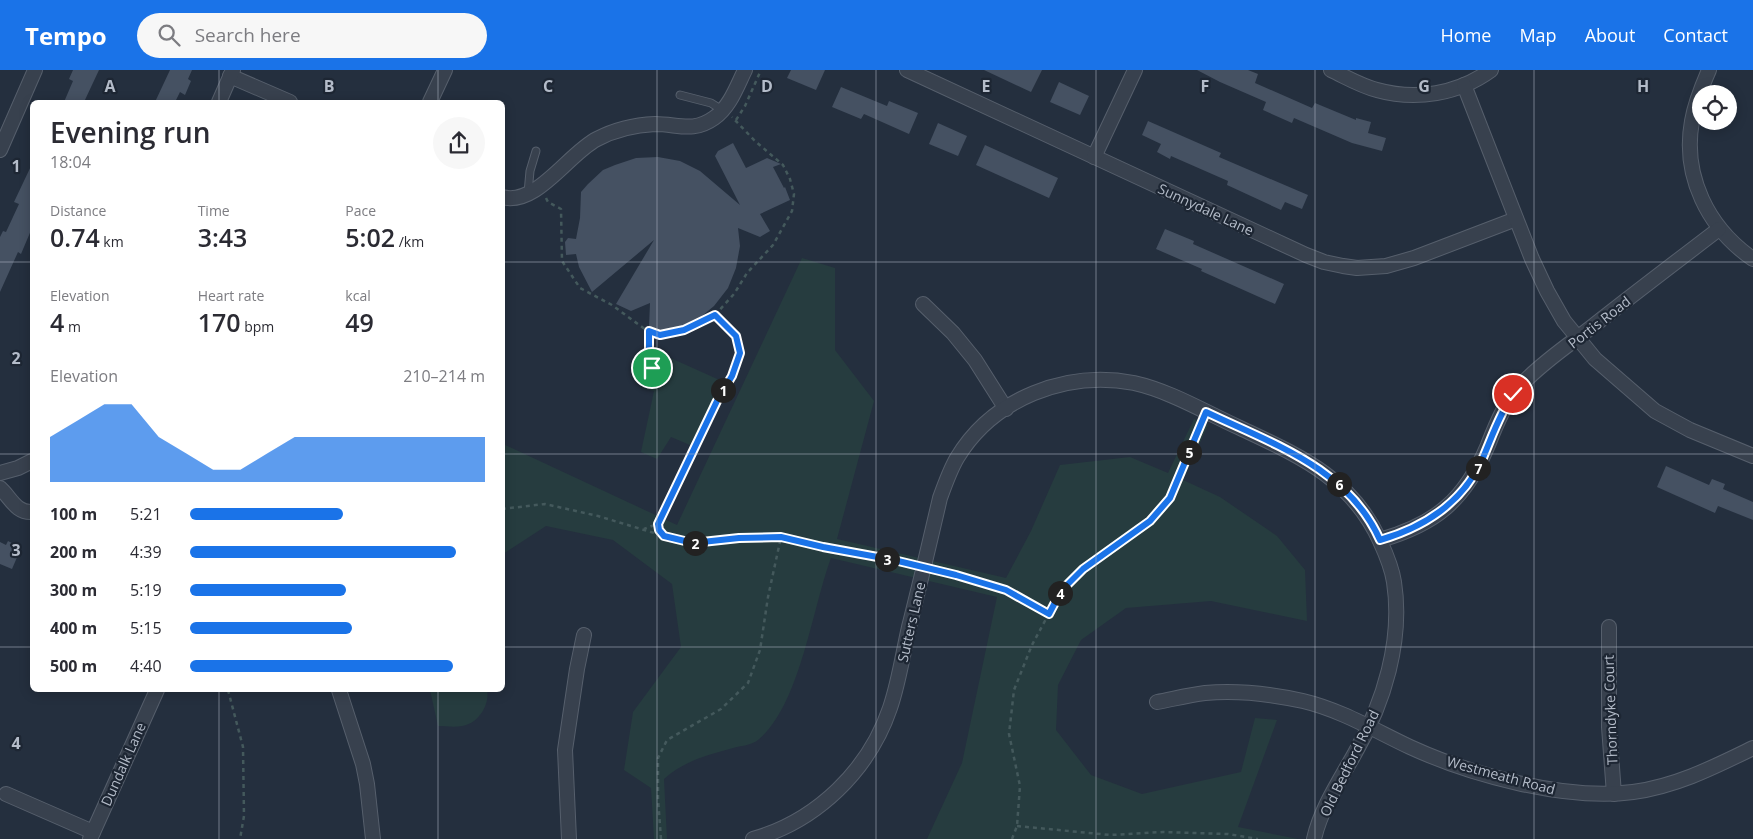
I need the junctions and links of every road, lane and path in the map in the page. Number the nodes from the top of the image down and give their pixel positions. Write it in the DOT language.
graph roads {
  1 [pos="35,70"];
  2 [pos="445,70"];
  3 [pos="745,70"];
  4 [pos="761,70"];
  5 [pos="907,70"];
  6 [pos="1135,70"];
  7 [pos="1331,70"];
  8 [pos="1491,70"];
  9 [pos="1709,70"];
  10 [pos="232,73"];
  11 [pos="1464,85"];
  12 [pos="680,95"];
  13 [pos="220,100"];
  14 [pos="286,100"];
  15 [pos="431,100"];
  16 [pos="722,110"];
  17 [pos="736,120"];
  18 [pos="0,150"];
  19 [pos="536,152"];
  20 [pos="1094,157"];
  21 [pos="533,190"];
  22 [pos="505,198"];
  23 [pos="1516,219"];
  24 [pos="1719,229"];
  25 [pos="1753,259"];
  26 [pos="923,304"];
  27 [pos="715,315"];
  28 [pos="649,331"];
  29 [pos="1578,338"];
  30 [pos="663,364"];
  31 [pos="1006,408"];
  32 [pos="1206,412"];
  33 [pos="1753,456"];
  34 [pos="30,462"];
  35 [pos="0,473"];
  36 [pos="0,488"];
  37 [pos="505,509"];
  38 [pos="30,512"];
  39 [pos="658,524"];
  40 [pos="643,529"];
  41 [pos="664,536"];
  42 [pos="781,537"];
  43 [pos="1380,540"];
  44 [pos="924,567"];
  45 [pos="1049,614"];
  46 [pos="1609,627"];
  47 [pos="584,635"];
  48 [pos="155,692"];
  49 [pos="229,692"];
  50 [pos="340,692"];
  51 [pos="1157,702"];
  52 [pos="1368,726"];
  53 [pos="1753,748"];
  54 [pos="6,794"];
  55 [pos="1614,794"];
  56 [pos="1017,826"];
  57 [pos="92,835"];
  58 [pos="762,838"];
  59 [pos="240,839"];
  60 [pos="373,839"];
  61 [pos="569,839"];
  62 [pos="661,839"];
  63 [pos="1012,839"];
  64 [pos="1258,839"];
  65 [pos="1314,839"];
  1 -- 18 [label="street"];
  2 -- 15 [label="street"];
  3 -- 16 [label="street"];
  4 -- 17 [label="path"];
  5 -- 20 [label="street, Sunnydale Lane"];
  6 -- 20 [label="street"];
  7 -- 11 [label="street"];
  8 -- 11 [label="street"];
  9 -- 24 [label="street"];
  10 -- 13 [label="street"];
  10 -- 14 [label="street"];
  11 -- 23 [label="street"];
  12 -- 16 [label="lane"];
  16 -- 17 [label="path"];
  16 -- 21 [label="street"];
  17 -- 27 [label="path"];
  19 -- 21 [label="lane"];
  20 -- 23 [label="street, Sunnydale Lane"];
  21 -- 22 [label="street"];
  21 -- 28 [label="path"];
  23 -- 29 [label="street"];
  24 -- 25 [label="street"];
  24 -- 29 [label="street, Portis Road"];
  26 -- 31 [label="street"];
  27 -- 28 [label="path"];
  27 -- 39 [label="path"];
  28 -- 30 [label="path"];
  29 -- 33 [label="street"];
  29 -- 43 [label="street, Portis Road"];
  31 -- 32 [label="street, Sutters Lane"];
  31 -- 44 [label="street, Sutters Lane"];
  32 -- 43 [label="street, Sutters Lane"];
  32 -- 45 [label="path"];
  34 -- 35 [label="street"];
  36 -- 38 [label="street"];
  37 -- 40 [label="path"];
  39 -- 40 [label="path"];
  39 -- 41 [label="path"];
  40 -- 41 [label="path"];
  41 -- 42 [label="path"];
  42 -- 44 [label="path"];
  42 -- 62 [label="path"];
  43 -- 52 [label="street, Old Bedford Road"];
  44 -- 45 [label="path"];
  44 -- 58 [label="street, Sutters Lane"];
  45 -- 56 [label="path"];
  46 -- 55 [label="street, Thorndyke Court"];
  47 -- 61 [label="street"];
  48 -- 57 [label="street, Dundalk Lane"];
  49 -- 59 [label="path"];
  50 -- 60 [label="street"];
  51 -- 52 [label="street, Westmeath Road"];
  52 -- 55 [label="street, Westmeath Road"];
  52 -- 65 [label="street, Old Bedford Road"];
  53 -- 55 [label="street, Westmeath Road"];
  54 -- 57 [label="street"];
  56 -- 63 [label="path"];
  56 -- 64 [label="path"];
}
